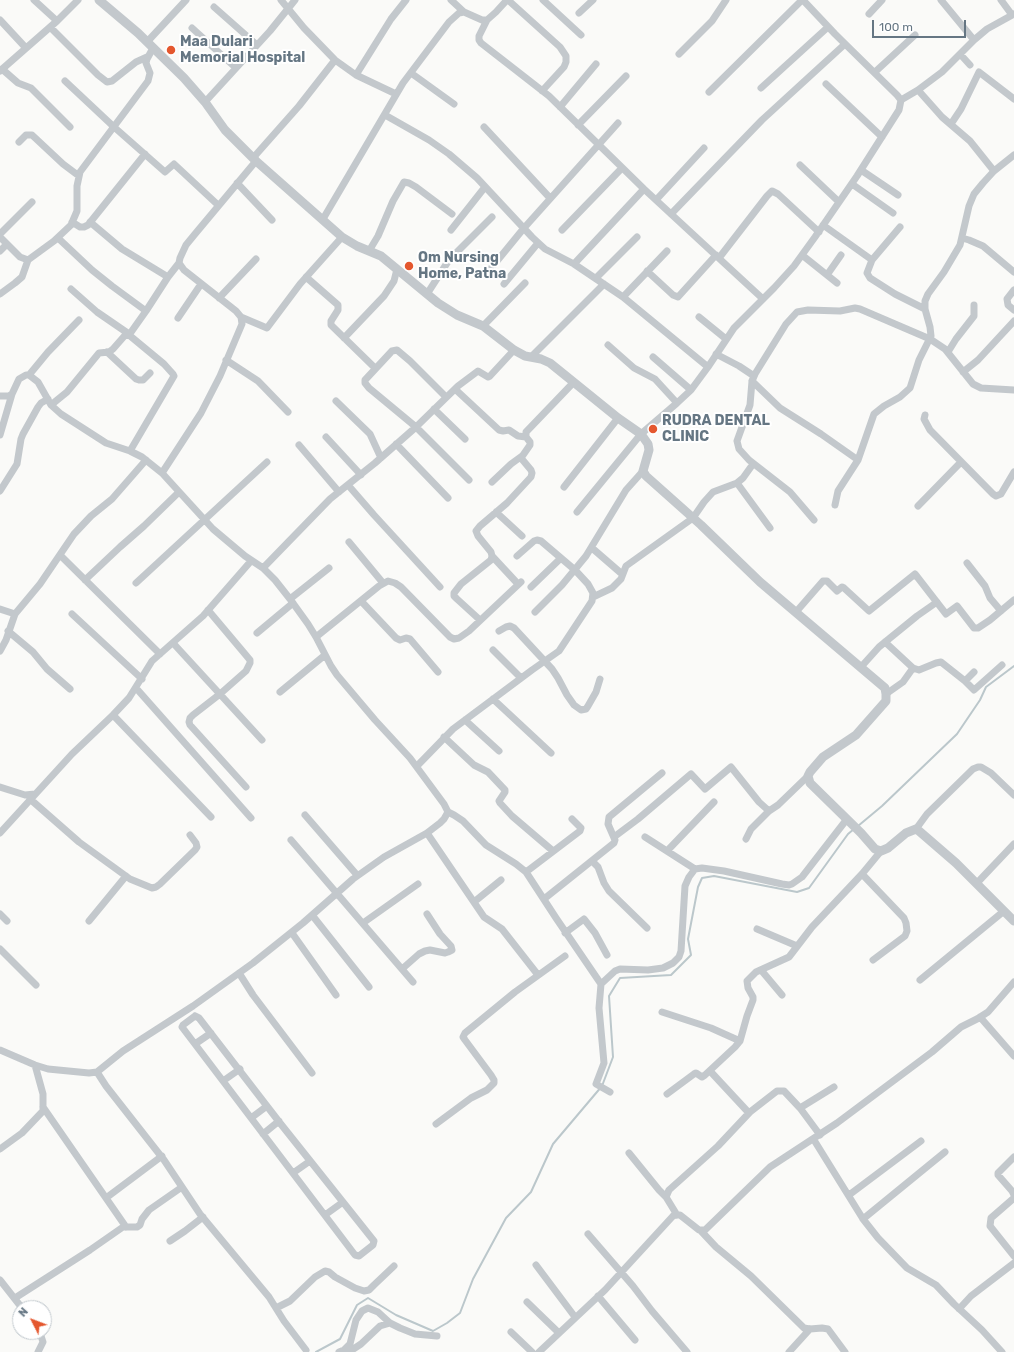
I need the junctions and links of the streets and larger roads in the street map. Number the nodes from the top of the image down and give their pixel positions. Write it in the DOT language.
graph roads {
  1 [pos="34,0"];
  2 [pos="78,0"];
  3 [pos="99,0"];
  4 [pos="186,0"];
  5 [pos="281,0"];
  6 [pos="295,0"];
  7 [pos="406,0"];
  8 [pos="450,0"];
  9 [pos="543,0"];
  10 [pos="593,0"];
  11 [pos="726,0"];
  12 [pos="803,0"];
  13 [pos="882,0"];
  14 [pos="941,0"];
  15 [pos="1001,0"];
  16 [pos="503,1"];
  17 [pos="214,7"];
  18 [pos="289,8"];
  19 [pos="464,12"];
  20 [pos="579,13"];
  21 [pos="869,14"];
  22 [pos="1013,15"];
  23 [pos="0,20"];
  24 [pos="487,20"];
  25 [pos="57,21"];
  26 [pos="50,27"];
  27 [pos="828,27"];
  28 [pos="192,28"];
  29 [pos="581,35"];
  30 [pos="915,35"];
  31 [pos="974,40"];
  32 [pos="845,44"];
  33 [pos="150,45"];
  34 [pos="258,45"];
  35 [pos="26,48"];
  36 [pos="679,54"];
  37 [pos="960,54"];
  38 [pos="147,57"];
  39 [pos="335,60"];
  40 [pos="596,64"];
  41 [pos="970,65"];
  42 [pos="236,68"];
  43 [pos="1,70"];
  44 [pos="875,72"];
  45 [pos="411,73"];
  46 [pos="356,75"];
  47 [pos="626,76"];
  48 [pos="65,81"];
  49 [pos="826,84"];
  50 [pos="761,88"];
  51 [pos="918,90"];
  52 [pos="542,91"];
  53 [pos="709,92"];
  54 [pos="396,94"];
  55 [pos="1014,99"];
  56 [pos="901,100"];
  57 [pos="205,102"];
  58 [pos="454,104"];
  59 [pos="560,107"];
  60 [pos="386,115"];
  61 [pos="618,123"];
  62 [pos="951,124"];
  63 [pos="578,125"];
  64 [pos="70,127"];
  65 [pos="114,127"];
  66 [pos="484,127"];
  67 [pos="882,137"];
  68 [pos="19,142"];
  69 [pos="598,144"];
  70 [pos="704,148"];
  71 [pos="145,154"];
  72 [pos="1014,156"];
  73 [pos="255,159"];
  74 [pos="800,165"];
  75 [pos="622,168"];
  76 [pos="861,170"];
  77 [pos="994,172"];
  78 [pos="79,176"];
  79 [pos="237,183"];
  80 [pos="852,184"];
  81 [pos="485,187"];
  82 [pos="644,189"];
  83 [pos="898,195"];
  84 [pos="550,198"];
  85 [pos="656,200"];
  86 [pos="32,202"];
  87 [pos="839,202"];
  88 [pos="218,206"];
  89 [pos="893,213"];
  90 [pos="452,214"];
  91 [pos="671,214"];
  92 [pos="492,217"];
  93 [pos="323,219"];
  94 [pos="272,220"];
  95 [pos="72,222"];
  96 [pos="90,222"];
  97 [pos="900,226"];
  98 [pos="524,228"];
  99 [pos="821,228"];
  100 [pos="451,230"];
  101 [pos="562,230"];
  102 [pos="0,236"];
  103 [pos="342,237"];
  104 [pos="637,237"];
  105 [pos="58,238"];
  106 [pos="962,238"];
  107 [pos="538,243"];
  108 [pos="7,244"];
  109 [pos="0,251"];
  110 [pos="369,251"];
  111 [pos="667,251"];
  112 [pos="802,255"];
  113 [pos="841,255"];
  114 [pos="718,256"];
  115 [pos="256,259"];
  116 [pos="28,260"];
  117 [pos="872,260"];
  118 [pos="179,263"];
  119 [pos="574,264"];
  120 [pos="397,269"];
  121 [pos="647,271"];
  122 [pos="488,272"];
  123 [pos="1014,272"];
  124 [pos="827,275"];
  125 [pos="168,277"];
  126 [pos="306,277"];
  127 [pos="596,278"];
  128 [pos="525,283"];
  129 [pos="837,283"];
  130 [pos="201,284"];
  131 [pos="504,284"];
  132 [pos="604,284"];
  133 [pos="71,289"];
  134 [pos="1014,290"];
  135 [pos="0,294"];
  136 [pos="427,294"];
  137 [pos="623,297"];
  138 [pos="219,298"];
  139 [pos="763,299"];
  140 [pos="974,305"];
  141 [pos="925,309"];
  142 [pos="1014,310"];
  143 [pos="146,311"];
  144 [pos="241,317"];
  145 [pos="699,317"];
  146 [pos="178,318"];
  147 [pos="79,320"];
  148 [pos="1014,321"];
  149 [pos="483,326"];
  150 [pos="128,334"];
  151 [pos="344,338"];
  152 [pos="726,339"];
  153 [pos="930,339"];
  154 [pos="608,345"];
  155 [pos="514,350"];
  156 [pos="107,352"];
  157 [pos="948,352"];
  158 [pos="716,354"];
  159 [pos="531,357"];
  160 [pos="653,357"];
  161 [pos="226,360"];
  162 [pos="708,367"];
  163 [pos="376,368"];
  164 [pos="962,372"];
  165 [pos="150,373"];
  166 [pos="29,375"];
  167 [pos="753,379"];
  168 [pos="574,382"];
  169 [pos="1014,384"];
  170 [pos="455,389"];
  171 [pos="691,390"];
  172 [pos="1011,390"];
  173 [pos="12,394"];
  174 [pos="0,396"];
  175 [pos="446,397"];
  176 [pos="336,401"];
  177 [pos="49,402"];
  178 [pos="677,403"];
  179 [pos="434,409"];
  180 [pos="288,412"];
  181 [pos="925,415"];
  182 [pos="618,418"];
  183 [pos="416,427"];
  184 [pos="641,434"];
  185 [pos="0,435"];
  186 [pos="326,436"];
  187 [pos="526,437"];
  188 [pos="465,439"];
  189 [pos="396,444"];
  190 [pos="299,445"];
  191 [pos="130,451"];
  192 [pos="522,456"];
  193 [pos="381,458"];
  194 [pos="146,460"];
  195 [pos="858,460"];
  196 [pos="267,462"];
  197 [pos="962,462"];
  198 [pos="753,464"];
  199 [pos="643,470"];
  200 [pos="1014,472"];
  201 [pos="162,473"];
  202 [pos="361,475"];
  203 [pos="469,480"];
  204 [pos="492,482"];
  205 [pos="738,483"];
  206 [pos="348,485"];
  207 [pos="564,487"];
  208 [pos="0,492"];
  209 [pos="179,492"];
  210 [pos="339,492"];
  211 [pos="448,498"];
  212 [pos="834,504"];
  213 [pos="918,506"];
  214 [pos="496,512"];
  215 [pos="577,512"];
  216 [pos="693,518"];
  217 [pos="203,519"];
  218 [pos="814,520"];
  219 [pos="770,528"];
  220 [pos="522,536"];
  221 [pos="349,542"];
  222 [pos="592,548"];
  223 [pos="60,555"];
  224 [pos="492,556"];
  225 [pos="517,556"];
  226 [pos="561,558"];
  227 [pos="251,561"];
  228 [pos="967,563"];
  229 [pos="263,568"];
  230 [pos="329,568"];
  231 [pos="574,570"];
  232 [pos="622,574"];
  233 [pos="84,580"];
  234 [pos="136,583"];
  235 [pos="383,583"];
  236 [pos="440,587"];
  237 [pos="531,587"];
  238 [pos="593,597"];
  239 [pos="1014,600"];
  240 [pos="292,601"];
  241 [pos="361,601"];
  242 [pos="937,602"];
  243 [pos="0,609"];
  244 [pos="208,610"];
  245 [pos="1000,611"];
  246 [pos="535,612"];
  247 [pos="796,612"];
  248 [pos="15,614"];
  249 [pos="72,614"];
  250 [pos="480,620"];
  251 [pos="8,631"];
  252 [pos="499,631"];
  253 [pos="257,633"];
  254 [pos="316,637"];
  255 [pos="885,642"];
  256 [pos="173,643"];
  257 [pos="493,650"];
  258 [pos="0,651"];
  259 [pos="160,654"];
  260 [pos="325,655"];
  261 [pos="545,661"];
  262 [pos="1002,665"];
  263 [pos="861,667"];
  264 [pos="914,668"];
  265 [pos="438,672"];
  266 [pos="974,672"];
  267 [pos="521,678"];
  268 [pos="142,679"];
  269 [pos="600,679"];
  270 [pos="965,681"];
  271 [pos="136,688"];
  272 [pos="70,689"];
  273 [pos="280,692"];
  274 [pos="220,694"];
  275 [pos="886,694"];
  276 [pos="493,699"];
  277 [pos="114,715"];
  278 [pos="465,720"];
  279 [pos="444,737"];
  280 [pos="262,740"];
  281 [pos="499,751"];
  282 [pos="550,754"];
  283 [pos="417,766"];
  284 [pos="662,773"];
  285 [pos="808,776"];
  286 [pos="0,787"];
  287 [pos="246,787"];
  288 [pos="1014,794"];
  289 [pos="33,796"];
  290 [pos="714,802"];
  291 [pos="769,811"];
  292 [pos="448,812"];
  293 [pos="305,815"];
  294 [pos="211,817"];
  295 [pos="251,818"];
  296 [pos="572,819"];
  297 [pos="848,820"];
  298 [pos="916,829"];
  299 [pos="0,833"];
  300 [pos="427,833"];
  301 [pos="190,835"];
  302 [pos="614,837"];
  303 [pos="645,837"];
  304 [pos="746,839"];
  305 [pos="291,840"];
  306 [pos="1013,847"];
  307 [pos="554,851"];
  308 [pos="667,852"];
  309 [pos="881,852"];
  310 [pos="592,861"];
  311 [pos="695,870"];
  312 [pos="526,872"];
  313 [pos="862,874"];
  314 [pos="126,876"];
  315 [pos="357,876"];
  316 [pos="501,880"];
  317 [pos="977,883"];
  318 [pos="418,884"];
  319 [pos="337,892"];
  320 [pos="544,899"];
  321 [pos="474,902"];
  322 [pos="1004,911"];
  323 [pos="0,914"];
  324 [pos="427,914"];
  325 [pos="312,915"];
  326 [pos="7,920"];
  327 [pos="1014,920"];
  328 [pos="88,921"];
  329 [pos="363,923"];
  330 [pos="648,928"];
  331 [pos="757,929"];
  332 [pos="292,933"];
  333 [pos="566,933"];
  334 [pos="797,946"];
  335 [pos="0,949"];
  336 [pos="607,955"];
  337 [pos="565,956"];
  338 [pos="874,960"];
  339 [pos="402,969"];
  340 [pos="761,970"];
  341 [pos="239,973"];
  342 [pos="538,975"];
  343 [pos="920,980"];
  344 [pos="413,982"];
  345 [pos="1014,982"];
  346 [pos="601,984"];
  347 [pos="36,985"];
  348 [pos="369,987"];
  349 [pos="336,995"];
  350 [pos="782,995"];
  351 [pos="184,1012"];
  352 [pos="662,1012"];
  353 [pos="980,1017"];
  354 [pos="190,1020"];
  355 [pos="211,1032"];
  356 [pos="740,1041"];
  357 [pos="195,1044"];
  358 [pos="0,1050"];
  359 [pos="1014,1056"];
  360 [pos="35,1065"];
  361 [pos="240,1069"];
  362 [pos="97,1072"];
  363 [pos="710,1072"];
  364 [pos="312,1073"];
  365 [pos="223,1081"];
  366 [pos="834,1087"];
  367 [pos="609,1091"];
  368 [pos="667,1094"];
  369 [pos="267,1106"];
  370 [pos="43,1107"];
  371 [pos="800,1108"];
  372 [pos="749,1113"];
  373 [pos="251,1118"];
  374 [pos="279,1122"];
  375 [pos="436,1124"];
  376 [pos="263,1134"];
  377 [pos="817,1137"];
  378 [pos="921,1141"];
  379 [pos="0,1149"];
  380 [pos="945,1152"];
  381 [pos="629,1153"];
  382 [pos="162,1156"];
  383 [pos="1014,1157"];
  384 [pos="310,1160"];
  385 [pos="293,1173"];
  386 [pos="182,1187"];
  387 [pos="849,1195"];
  388 [pos="666,1197"];
  389 [pos="1014,1197"];
  390 [pos="106,1198"];
  391 [pos="343,1202"];
  392 [pos="325,1215"];
  393 [pos="677,1215"];
  394 [pos="203,1217"];
  395 [pos="863,1219"];
  396 [pos="126,1227"];
  397 [pos="701,1231"];
  398 [pos="588,1234"];
  399 [pos="170,1241"];
  400 [pos="1014,1256"];
  401 [pos="1014,1263"];
  402 [pos="536,1265"];
  403 [pos="394,1266"];
  404 [pos="621,1272"];
  405 [pos="0,1280"];
  406 [pos="598,1296"];
  407 [pos="15,1298"];
  408 [pos="527,1302"];
  409 [pos="276,1308"];
  410 [pos="959,1309"];
  411 [pos="575,1317"];
  412 [pos="390,1323"];
  413 [pos="810,1330"];
  414 [pos="512,1332"];
  415 [pos="559,1333"];
  416 [pos="437,1336"];
  417 [pos="42,1340"];
  418 [pos="634,1340"];
  419 [pos="38,1352"];
  420 [pos="307,1352"];
  421 [pos="340,1352"];
  422 [pos="532,1352"];
  423 [pos="539,1352"];
  424 [pos="687,1352"];
  425 [pos="789,1352"];
  426 [pos="845,1352"];
  427 [pos="1002,1352"];
  1 -- 25 [label="street"];
  2 -- 25 [label="street"];
  3 -- 33 [label="street"];
  4 -- 33 [label="street"];
  5 -- 18 [label="street"];
  6 -- 18 [label="street"];
  7 -- 46 [label="street"];
  8 -- 19 [label="street"];
  9 -- 29 [label="street"];
  10 -- 20 [label="street"];
  11 -- 36 [label="street"];
  12 -- 27 [label="street"];
  12 -- 53 [label="street"];
  13 -- 21 [label="street"];
  14 -- 31 [label="street"];
  15 -- 22 [label="street"];
  16 -- 24 [label="street"];
  16 -- 52 [label="street"];
  17 -- 34 [label="street"];
  18 -- 34 [label="street"];
  18 -- 39 [label="street"];
  19 -- 24 [label="street"];
  19 -- 45 [label="street"];
  22 -- 31 [label="street"];
  23 -- 35 [label="street"];
  24 -- 52 [label="street"];
  25 -- 26 [label="street"];
  26 -- 35 [label="street"];
  26 -- 38 [label="street"];
  27 -- 32 [label="street"];
  27 -- 50 [label="street"];
  28 -- 42 [label="street"];
  30 -- 44 [label="street"];
  31 -- 37 [label="street"];
  32 -- 44 [label="street"];
  32 -- 91 [label="street"];
  33 -- 38 [label="street"];
  33 -- 57 [label="street"];
  34 -- 42 [label="street"];
  35 -- 43 [label="street"];
  37 -- 41 [label="street"];
  37 -- 51 [label="street"];
  38 -- 65 [label="street"];
  39 -- 46 [label="street"];
  39 -- 73 [label="street"];
  40 -- 59 [label="street"];
  42 -- 57 [label="street"];
  43 -- 64 [label="street"];
  44 -- 56 [label="street"];
  45 -- 54 [label="street"];
  45 -- 58 [label="street"];
  46 -- 54 [label="street"];
  47 -- 63 [label="street"];
  48 -- 65 [label="street"];
  49 -- 67 [label="street"];
  51 -- 56 [label="street"];
  51 -- 62 [label="street"];
  52 -- 59 [label="street"];
  54 -- 60 [label="street"];
  55 -- 62 [label="street"];
  56 -- 67 [label="street"];
  57 -- 73 [label="street"];
  59 -- 63 [label="street"];
  60 -- 81 [label="street"];
  60 -- 93 [label="street"];
  61 -- 69 [label="street"];
  62 -- 77 [label="street"];
  63 -- 69 [label="street"];
  65 -- 71 [label="street"];
  65 -- 78 [label="street"];
  66 -- 84 [label="street"];
  67 -- 76 [label="street"];
  68 -- 78 [label="street"];
  69 -- 75 [label="street"];
  69 -- 84 [label="street"];
  70 -- 85 [label="street"];
  71 -- 88 [label="street"];
  71 -- 96 [label="street"];
  72 -- 77 [label="street"];
  73 -- 79 [label="street"];
  73 -- 93 [label="street"];
  74 -- 87 [label="street"];
  75 -- 82 [label="street"];
  75 -- 101 [label="street"];
  76 -- 80 [label="street"];
  76 -- 83 [label="street"];
  77 -- 106 [label="street"];
  78 -- 95 [label="street"];
  79 -- 88 [label="street"];
  79 -- 94 [label="street"];
  80 -- 87 [label="street"];
  80 -- 89 [label="street"];
  81 -- 98 [label="street"];
  81 -- 100 [label="street"];
  82 -- 85 [label="street"];
  82 -- 119 [label="street"];
  84 -- 98 [label="street"];
  85 -- 91 [label="street"];
  86 -- 102 [label="street"];
  87 -- 99 [label="street"];
  88 -- 118 [label="street"];
  90 -- 110 [label="street"];
  91 -- 114 [label="street"];
  92 -- 136 [label="street"];
  93 -- 103 [label="street"];
  95 -- 96 [label="street"];
  95 -- 105 [label="street"];
  96 -- 125 [label="street"];
  97 -- 117 [label="street"];
  98 -- 107 [label="street"];
  98 -- 122 [label="street"];
  99 -- 112 [label="street"];
  99 -- 114 [label="street"];
  99 -- 117 [label="street"];
  102 -- 108 [label="street"];
  103 -- 110 [label="street"];
  103 -- 126 [label="street"];
  104 -- 127 [label="street"];
  105 -- 116 [label="street"];
  105 -- 143 [label="street"];
  106 -- 123 [label="street"];
  106 -- 141 [label="street"];
  107 -- 119 [label="street"];
  107 -- 131 [label="street"];
  108 -- 109 [label="street"];
  108 -- 116 [label="street"];
  110 -- 120 [label="street"];
  111 -- 121 [label="street"];
  112 -- 124 [label="street"];
  112 -- 139 [label="street"];
  113 -- 124 [label="street"];
  114 -- 121 [label="street"];
  114 -- 139 [label="street"];
  115 -- 138 [label="street"];
  116 -- 135 [label="street"];
  117 -- 141 [label="street"];
  118 -- 125 [label="street"];
  118 -- 130 [label="street"];
  119 -- 127 [label="street"];
  120 -- 136 [label="street"];
  120 -- 151 [label="street"];
  121 -- 137 [label="street"];
  124 -- 129 [label="street"];
  125 -- 143 [label="street"];
  126 -- 144 [label="street"];
  126 -- 151 [label="street"];
  127 -- 132 [label="street"];
  128 -- 149 [label="street"];
  130 -- 138 [label="street"];
  130 -- 146 [label="street"];
  132 -- 137 [label="street"];
  132 -- 159 [label="street"];
  133 -- 150 [label="street"];
  134 -- 142 [label="street"];
  136 -- 149 [label="street"];
  137 -- 162 [label="street"];
  138 -- 144 [label="street"];
  139 -- 152 [label="street"];
  140 -- 157 [label="street"];
  141 -- 153 [label="street"];
  143 -- 150 [label="street"];
  144 -- 161 [label="street"];
  145 -- 152 [label="street"];
  147 -- 166 [label="street"];
  148 -- 164 [label="street"];
  149 -- 155 [label="street"];
  150 -- 156 [label="street"];
  150 -- 191 [label="street"];
  151 -- 163 [label="street"];
  152 -- 158 [label="street"];
  153 -- 157 [label="street"];
  153 -- 167 [label="street"];
  153 -- 195 [label="street"];
  154 -- 178 [label="street"];
  155 -- 159 [label="street"];
  155 -- 170 [label="street"];
  156 -- 165 [label="street"];
  156 -- 177 [label="street"];
  157 -- 164 [label="street"];
  158 -- 162 [label="street"];
  158 -- 167 [label="street"];
  159 -- 168 [label="street"];
  160 -- 171 [label="street"];
  161 -- 180 [label="street"];
  161 -- 201 [label="street"];
  162 -- 171 [label="street"];
  163 -- 175 [label="street"];
  163 -- 183 [label="street"];
  164 -- 172 [label="street"];
  166 -- 173 [label="street"];
  166 -- 177 [label="street"];
  167 -- 195 [label="street"];
  167 -- 198 [label="street"];
  168 -- 182 [label="street"];
  168 -- 187 [label="street"];
  169 -- 172 [label="street"];
  170 -- 175 [label="street"];
  170 -- 187 [label="street"];
  171 -- 178 [label="street"];
  173 -- 174 [label="street"];
  173 -- 185 [label="street"];
  175 -- 179 [label="street"];
  176 -- 193 [label="street"];
  177 -- 191 [label="street"];
  177 -- 208 [label="street"];
  178 -- 184 [label="street"];
  179 -- 183 [label="street"];
  179 -- 188 [label="street"];
  181 -- 197 [label="street"];
  182 -- 184 [label="street"];
  182 -- 207 [label="street"];
  183 -- 189 [label="street"];
  183 -- 203 [label="street"];
  184 -- 199 [label="street"];
  184 -- 215 [label="street"];
  186 -- 202 [label="street"];
  187 -- 192 [label="street"];
  189 -- 193 [label="street"];
  189 -- 211 [label="street"];
  190 -- 210 [label="street"];
  191 -- 194 [label="street"];
  192 -- 204 [label="street"];
  192 -- 214 [label="street"];
  193 -- 202 [label="street"];
  194 -- 201 [label="street"];
  194 -- 223 [label="street"];
  195 -- 212 [label="street"];
  196 -- 217 [label="street"];
  197 -- 200 [label="street"];
  197 -- 213 [label="street"];
  198 -- 205 [label="street"];
  198 -- 218 [label="street"];
  199 -- 216 [label="street"];
  199 -- 222 [label="street"];
  201 -- 209 [label="street"];
  202 -- 206 [label="street"];
  205 -- 216 [label="street"];
  205 -- 219 [label="street"];
  206 -- 210 [label="street"];
  206 -- 236 [label="street"];
  209 -- 217 [label="street"];
  209 -- 233 [label="street"];
  210 -- 229 [label="street"];
  214 -- 220 [label="street"];
  214 -- 224 [label="street"];
  216 -- 232 [label="street"];
  216 -- 247 [label="street"];
  217 -- 227 [label="street"];
  217 -- 234 [label="street"];
  221 -- 235 [label="street"];
  222 -- 231 [label="street"];
  222 -- 232 [label="street"];
  223 -- 233 [label="street"];
  223 -- 248 [label="street"];
  224 -- 250 [label="street"];
  224 -- 250 [label="street"];
  225 -- 226 [label="street"];
  226 -- 231 [label="street"];
  226 -- 237 [label="street"];
  227 -- 229 [label="street"];
  227 -- 244 [label="street"];
  228 -- 245 [label="street"];
  229 -- 240 [label="street"];
  230 -- 240 [label="street"];
  231 -- 238 [label="street"];
  231 -- 246 [label="street"];
  232 -- 238 [label="street"];
  233 -- 259 [label="street"];
  235 -- 241 [label="street"];
  235 -- 250 [label="street"];
  238 -- 261 [label="street"];
  239 -- 245 [label="street"];
  240 -- 253 [label="street"];
  240 -- 254 [label="street"];
  241 -- 254 [label="street"];
  241 -- 265 [label="street"];
  242 -- 245 [label="street"];
  242 -- 247 [label="street"];
  242 -- 255 [label="street"];
  243 -- 248 [label="street"];
  244 -- 256 [label="street"];
  244 -- 274 [label="street"];
  247 -- 263 [label="street"];
  248 -- 251 [label="street"];
  249 -- 268 [label="street"];
  251 -- 258 [label="street"];
  251 -- 272 [label="street"];
  252 -- 261 [label="street"];
  254 -- 260 [label="street"];
  255 -- 263 [label="street"];
  255 -- 264 [label="street"];
  256 -- 259 [label="street"];
  256 -- 274 [label="street"];
  257 -- 267 [label="street"];
  259 -- 268 [label="street"];
  260 -- 273 [label="street"];
  260 -- 283 [label="street"];
  261 -- 267 [label="street"];
  261 -- 269 [label="street"];
  262 -- 270 [label="street"];
  263 -- 275 [label="street"];
  264 -- 270 [label="street"];
  264 -- 275 [label="street"];
  266 -- 270 [label="street"];
  267 -- 276 [label="street"];
  268 -- 271 [label="street"];
  271 -- 277 [label="street"];
  271 -- 295 [label="street"];
  274 -- 280 [label="street"];
  274 -- 287 [label="street"];
  275 -- 285 [label="street"];
  276 -- 278 [label="street"];
  276 -- 282 [label="street"];
  277 -- 289 [label="street"];
  277 -- 294 [label="street"];
  278 -- 279 [label="street"];
  278 -- 281 [label="street"];
  279 -- 283 [label="street"];
  279 -- 307 [label="street"];
  283 -- 292 [label="street"];
  284 -- 302 [label="street"];
  285 -- 291 [label="street"];
  285 -- 297 [label="street"];
  286 -- 289 [label="street"];
  288 -- 298 [label="street"];
  289 -- 299 [label="street"];
  289 -- 314 [label="street"];
  290 -- 308 [label="street"];
  291 -- 302 [label="street"];
  291 -- 304 [label="street"];
  292 -- 300 [label="street"];
  292 -- 312 [label="street"];
  293 -- 315 [label="street"];
  296 -- 307 [label="street"];
  297 -- 309 [label="street"];
  297 -- 311 [label="street"];
  298 -- 309 [label="street"];
  298 -- 317 [label="street"];
  300 -- 315 [label="street"];
  300 -- 321 [label="street"];
  301 -- 314 [label="street"];
  302 -- 310 [label="street"];
  303 -- 308 [label="street"];
  305 -- 319 [label="street"];
  306 -- 317 [label="street"];
  307 -- 312 [label="street"];
  308 -- 311 [label="street"];
  309 -- 313 [label="street"];
  310 -- 320 [label="street"];
  310 -- 330 [label="street"];
  311 -- 346 [label="street"];
  312 -- 320 [label="street"];
  313 -- 334 [label="street"];
  313 -- 338 [label="street"];
  314 -- 328 [label="street"];
  315 -- 319 [label="street"];
  316 -- 321 [label="street"];
  317 -- 322 [label="street"];
  318 -- 329 [label="street"];
  319 -- 325 [label="street"];
  319 -- 329 [label="street"];
  320 -- 333 [label="street"];
  321 -- 342 [label="street"];
  322 -- 327 [label="street"];
  322 -- 343 [label="street"];
  323 -- 326 [label="street"];
  324 -- 339 [label="street"];
  325 -- 332 [label="street"];
  325 -- 348 [label="street"];
  329 -- 339 [label="street"];
  331 -- 334 [label="street"];
  332 -- 341 [label="street"];
  332 -- 349 [label="street"];
  333 -- 336 [label="street"];
  333 -- 346 [label="street"];
  334 -- 340 [label="street"];
  335 -- 347 [label="street"];
  337 -- 342 [label="street"];
  339 -- 344 [label="street"];
  340 -- 350 [label="street"];
  340 -- 356 [label="street"];
  341 -- 351 [label="street"];
  341 -- 364 [label="street"];
  342 -- 375 [label="street"];
  345 -- 353 [label="street"];
  346 -- 367 [label="street"];
  351 -- 354 [label="street"];
  351 -- 362 [label="street"];
  352 -- 356 [label="street"];
  353 -- 359 [label="street"];
  353 -- 377 [label="street"];
  354 -- 355 [label="street"];
  354 -- 357 [label="street"];
  355 -- 357 [label="street"];
  355 -- 361 [label="street"];
  356 -- 363 [label="street"];
  357 -- 365 [label="street"];
  358 -- 360 [label="street"];
  360 -- 362 [label="street"];
  360 -- 370 [label="street"];
  361 -- 365 [label="street"];
  361 -- 369 [label="street"];
  362 -- 382 [label="street"];
  363 -- 368 [label="street"];
  363 -- 372 [label="street"];
  365 -- 373 [label="street"];
  366 -- 371 [label="street"];
  369 -- 373 [label="street"];
  369 -- 374 [label="street"];
  370 -- 379 [label="street"];
  370 -- 390 [label="street"];
  371 -- 372 [label="street"];
  371 -- 377 [label="street"];
  372 -- 388 [label="street"];
  373 -- 376 [label="street"];
  374 -- 376 [label="street"];
  374 -- 384 [label="street"];
  376 -- 385 [label="street"];
  377 -- 387 [label="street"];
  377 -- 397 [label="street"];
  378 -- 387 [label="street"];
  380 -- 395 [label="street"];
  381 -- 388 [label="street"];
  382 -- 386 [label="street"];
  382 -- 390 [label="street"];
  383 -- 389 [label="street"];
  384 -- 385 [label="street"];
  384 -- 391 [label="street"];
  385 -- 392 [label="street"];
  386 -- 394 [label="street"];
  386 -- 396 [label="street"];
  387 -- 395 [label="street"];
  388 -- 393 [label="street"];
  389 -- 400 [label="street"];
  390 -- 396 [label="street"];
  391 -- 392 [label="street"];
  391 -- 392 [label="street"];
  393 -- 397 [label="street"];
  393 -- 404 [label="street"];
  394 -- 399 [label="street"];
  394 -- 409 [label="street"];
  395 -- 410 [label="street"];
  396 -- 407 [label="street"];
  397 -- 413 [label="street"];
  398 -- 404 [label="street"];
  401 -- 410 [label="street"];
  402 -- 411 [label="street"];
  403 -- 409 [label="street"];
  404 -- 406 [label="street"];
  404 -- 424 [label="street"];
  405 -- 407 [label="street"];
  406 -- 411 [label="street"];
  406 -- 418 [label="street"];
  408 -- 415 [label="street"];
  409 -- 420 [label="street"];
  410 -- 427 [label="street"];
  411 -- 415 [label="street"];
  412 -- 416 [label="street"];
  412 -- 421 [label="street"];
  412 -- 421 [label="street"];
  413 -- 425 [label="street"];
  413 -- 426 [label="street"];
  414 -- 422 [label="street"];
  415 -- 423 [label="street"];
  417 -- 419 [label="street"];
}
